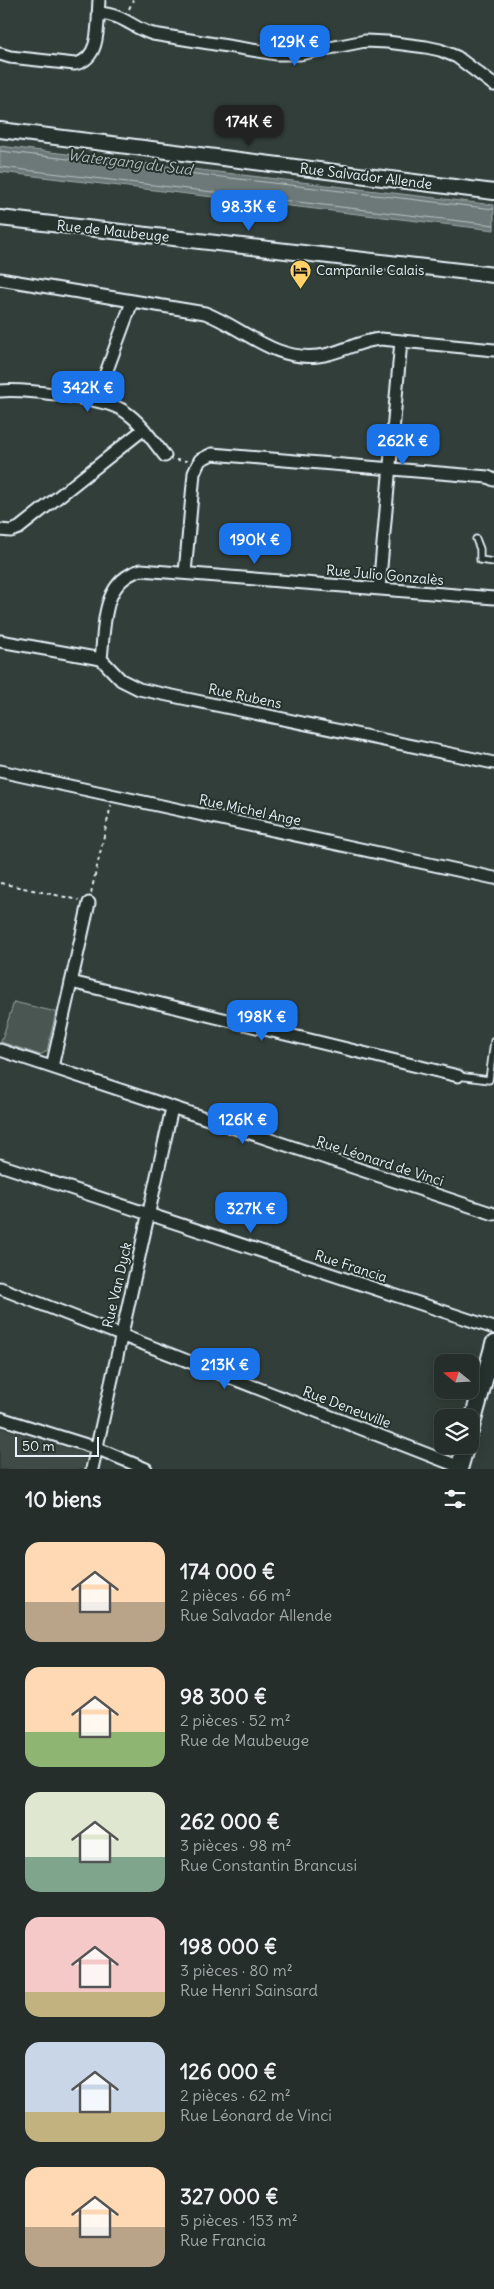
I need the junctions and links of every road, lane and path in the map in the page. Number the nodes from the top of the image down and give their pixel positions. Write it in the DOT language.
graph roads {
  1 [pos="99,0"];
  2 [pos="98,13"];
  3 [pos="0,54"];
  4 [pos="494,85"];
  5 [pos="0,130"];
  6 [pos="494,192"];
  7 [pos="0,218"];
  8 [pos="494,275"];
  9 [pos="0,279"];
  10 [pos="132,302"];
  11 [pos="401,341"];
  12 [pos="494,350"];
  13 [pos="0,390"];
  14 [pos="96,400"];
  15 [pos="144,429"];
  16 [pos="165,456"];
  17 [pos="199,462"];
  18 [pos="390,469"];
  19 [pos="492,478"];
  20 [pos="0,530"];
  21 [pos="476,539"];
  22 [pos="494,562"];
  23 [pos="185,573"];
  24 [pos="379,589"];
  25 [pos="494,598"];
  26 [pos="0,641"];
  27 [pos="101,659"];
  28 [pos="494,763"];
  29 [pos="0,771"];
  30 [pos="114,796"];
  31 [pos="494,878"];
  32 [pos="0,883"];
  33 [pos="88,903"];
  34 [pos="71,982"];
  35 [pos="494,1041"];
  36 [pos="0,1050"];
  37 [pos="52,1067"];
  38 [pos="458,1076"];
  39 [pos="172,1108"];
  40 [pos="0,1165"];
  41 [pos="148,1214"];
  42 [pos="494,1214"];
  43 [pos="0,1288"];
  44 [pos="494,1328"];
  45 [pos="122,1335"];
  46 [pos="494,1344"];
  47 [pos="476,1409"];
  48 [pos="0,1418"];
  49 [pos="96,1448"];
  50 [pos="464,1454"];
  51 [pos="460,1468"];
  52 [pos="92,1469"];
  53 [pos="146,1469"];
  1 -- 2 [label="street"];
  2 -- 3 [label="street"];
  2 -- 4 [label="street"];
  5 -- 6 [label="street, Rue Salvador Allende"];
  7 -- 8 [label="street, Rue de Maubeuge"];
  9 -- 10 [label="street"];
  10 -- 11 [label="street"];
  10 -- 14 [label="street"];
  11 -- 12 [label="street"];
  11 -- 18 [label="street"];
  13 -- 14 [label="street"];
  14 -- 15 [label="street"];
  15 -- 16 [label="street"];
  15 -- 20 [label="street"];
  16 -- 17 [label="path"];
  17 -- 18 [label="street"];
  17 -- 23 [label="street"];
  18 -- 19 [label="street"];
  18 -- 24 [label="street"];
  21 -- 22 [label="lane"];
  23 -- 24 [label="street, Rue Julio Gonzalès"];
  23 -- 27 [label="street, Rue Julio Gonzalès"];
  24 -- 25 [label="street, Rue Julio Gonzalès"];
  26 -- 27 [label="street"];
  27 -- 28 [label="street, Rue Rubens"];
  29 -- 30 [label="street, Rue Michel Ange"];
  30 -- 31 [label="street, Rue Michel Ange"];
  30 -- 33 [label="path"];
  32 -- 33 [label="path"];
  33 -- 34 [label="street"];
  34 -- 37 [label="street"];
  34 -- 38 [label="street"];
  35 -- 38 [label="lane"];
  36 -- 37 [label="street, Rue Léonard de Vinci"];
  37 -- 39 [label="street, Rue Léonard de Vinci"];
  39 -- 41 [label="street, Rue Van Dyck"];
  39 -- 42 [label="street, Rue Léonard de Vinci"];
  40 -- 41 [label="street, Rue Francia"];
  41 -- 44 [label="street, Rue Francia"];
  41 -- 45 [label="street, Rue Van Dyck"];
  43 -- 45 [label="street, Rue Deneuville"];
  45 -- 49 [label="street, Rue Van Dyck"];
  45 -- 51 [label="street, Rue Deneuville"];
  46 -- 47 [label="main road"];
  48 -- 49 [label="street"];
  49 -- 52 [label="street, Rue Van Dyck"];
  49 -- 53 [label="street"];
  50 -- 51 [label="main road"];
}
